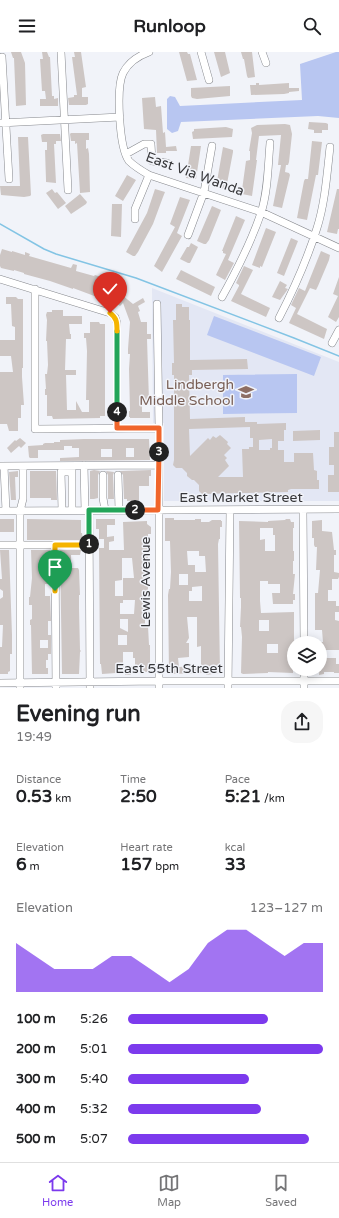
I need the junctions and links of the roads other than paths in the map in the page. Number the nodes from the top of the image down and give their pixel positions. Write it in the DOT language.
graph roads {
  1 [pos="61,52"];
  2 [pos="201,52"];
  3 [pos="262,52"];
  4 [pos="144,53"];
  5 [pos="2,57"];
  6 [pos="266,63"];
  7 [pos="209,80"];
  8 [pos="120,117"];
  9 [pos="65,120"];
  10 [pos="3,123"];
  11 [pos="270,143"];
  12 [pos="212,146"];
  13 [pos="330,147"];
  14 [pos="126,154"];
  15 [pos="167,163"];
  16 [pos="149,175"];
  17 [pos="9,179"];
  18 [pos="68,190"];
  19 [pos="204,192"];
  20 [pos="261,212"];
  21 [pos="135,219"];
  22 [pos="188,236"];
  23 [pos="314,236"];
  24 [pos="339,248"];
  25 [pos="0,279"];
  26 [pos="35,290"];
  27 [pos="222,297"];
  28 [pos="157,304"];
  29 [pos="278,318"];
  30 [pos="339,330"];
  31 [pos="332,343"];
  32 [pos="117,428"];
  33 [pos="159,428"];
  34 [pos="158,465"];
  35 [pos="2,466"];
  36 [pos="23,466"];
  37 [pos="84,466"];
  38 [pos="61,469"];
  39 [pos="72,469"];
  40 [pos="104,475"];
  41 [pos="118,475"];
  42 [pos="339,509"];
  43 [pos="62,510"];
  44 [pos="72,510"];
  45 [pos="87,510"];
  46 [pos="106,510"];
  47 [pos="118,510"];
  48 [pos="158,510"];
  49 [pos="230,510"];
  50 [pos="304,510"];
  51 [pos="3,511"];
  52 [pos="20,511"];
  53 [pos="0,545"];
  54 [pos="20,545"];
  55 [pos="55,545"];
  56 [pos="89,545"];
  57 [pos="304,636"];
  58 [pos="339,681"];
  59 [pos="0,683"];
  60 [pos="159,684"];
  61 [pos="20,685"];
  62 [pos="56,685"];
  63 [pos="90,685"];
  64 [pos="228,685"];
  65 [pos="304,685"];
  1 -- 9 [label="street"];
  2 -- 7 [label="street"];
  3 -- 6 [label="street"];
  4 -- 8 [label="street, East Via Wanda"];
  5 -- 10 [label="street"];
  8 -- 9 [label="street"];
  8 -- 14 [label="street, East Via Wanda"];
  9 -- 10 [label="street"];
  9 -- 18 [label="street"];
  10 -- 17 [label="street"];
  11 -- 20 [label="street"];
  12 -- 19 [label="street"];
  13 -- 23 [label="street"];
  14 -- 15 [label="street"];
  14 -- 16 [label="street, East Via Wanda"];
  16 -- 19 [label="street, East Via Wanda"];
  16 -- 21 [label="street"];
  19 -- 20 [label="street, East Via Wanda"];
  19 -- 22 [label="street"];
  20 -- 23 [label="street, East Via Wanda"];
  20 -- 27 [label="street"];
  23 -- 24 [label="street, East Via Wanda"];
  23 -- 29 [label="street"];
  25 -- 26 [label="street"];
  26 -- 32 [label="street"];
  26 -- 32 [label="street"];
  28 -- 33 [label="street, Lewis Avenue"];
  30 -- 31 [label="street"];
  32 -- 33 [label="street"];
  33 -- 34 [label="street, Lewis Avenue"];
  34 -- 37 [label="street"];
  34 -- 48 [label="street, Lewis Avenue"];
  35 -- 36 [label="street"];
  35 -- 51 [label="street"];
  36 -- 38 [label="street"];
  36 -- 52 [label="street"];
  37 -- 39 [label="street"];
  37 -- 45 [label="street"];
  38 -- 39 [label="street"];
  38 -- 43 [label="street"];
  39 -- 44 [label="street"];
  40 -- 46 [label="street"];
  41 -- 47 [label="street"];
  42 -- 50 [label="street, East Market Street"];
  43 -- 44 [label="street, East Market Street"];
  43 -- 52 [label="street, East Market Street"];
  44 -- 45 [label="street, East Market Street"];
  45 -- 46 [label="street, East Market Street"];
  45 -- 56 [label="street"];
  46 -- 47 [label="street, East Market Street"];
  47 -- 48 [label="street, East Market Street"];
  48 -- 49 [label="street, East Market Street"];
  48 -- 60 [label="street, Lewis Avenue"];
  49 -- 50 [label="street, East Market Street"];
  49 -- 64 [label="street"];
  50 -- 57 [label="street"];
  51 -- 52 [label="street, East Market Street"];
  52 -- 54 [label="street"];
  53 -- 54 [label="street"];
  54 -- 55 [label="street"];
  54 -- 61 [label="street"];
  55 -- 56 [label="street"];
  55 -- 62 [label="street"];
  56 -- 63 [label="street"];
  58 -- 65 [label="street, East 55th Street"];
  59 -- 61 [label="street, East 55th Street"];
  60 -- 63 [label="street, East 55th Street"];
  60 -- 64 [label="street, East 55th Street"];
  61 -- 62 [label="street, East 55th Street"];
  62 -- 63 [label="street, East 55th Street"];
  64 -- 65 [label="street, East 55th Street"];
}
